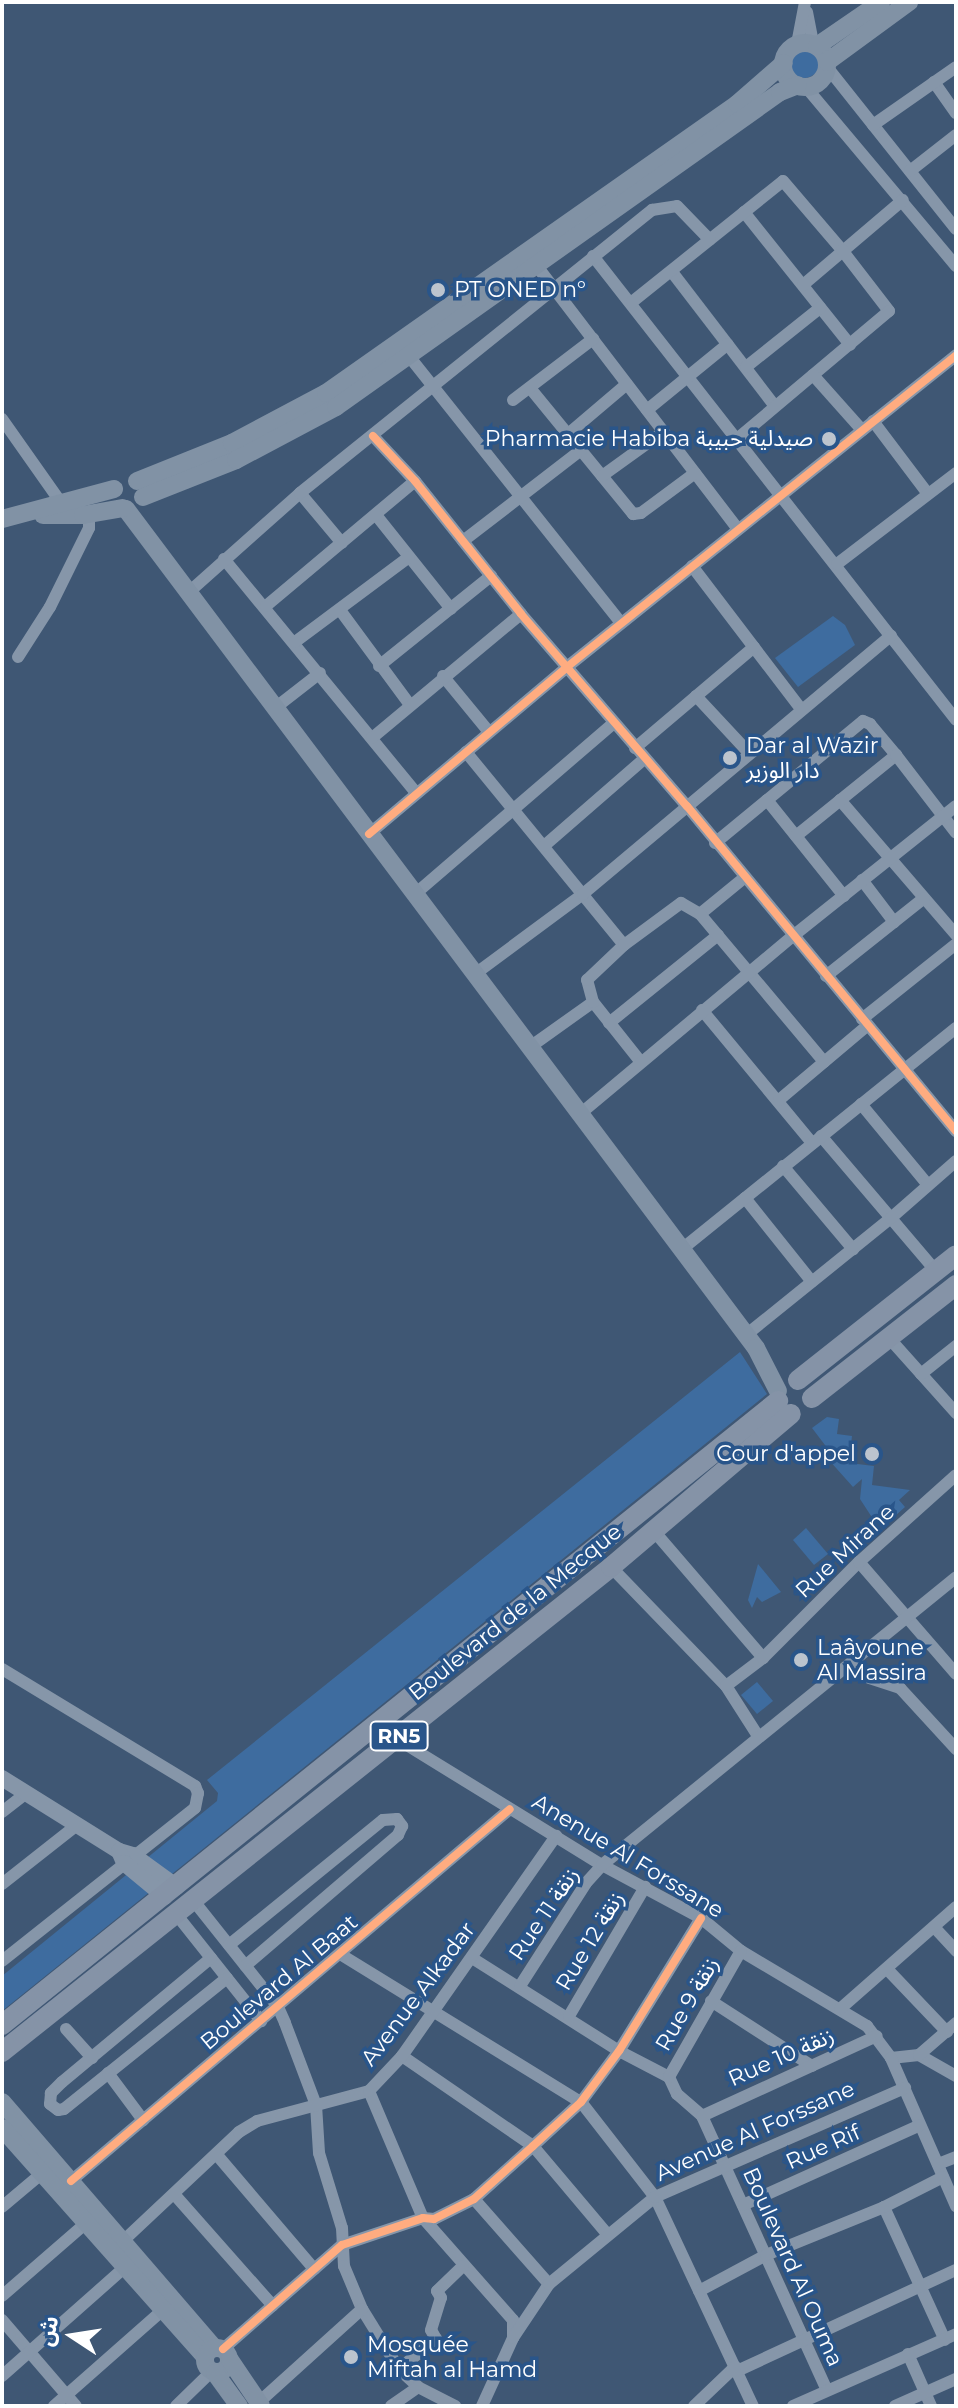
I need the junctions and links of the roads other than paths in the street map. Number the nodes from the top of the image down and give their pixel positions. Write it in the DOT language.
graph roads {
  1 [pos="806,2"];
  2 [pos="881,2"];
  3 [pos="909,2"];
  4 [pos="816,53"];
  5 [pos="784,63"];
  6 [pos="956,67"];
  7 [pos="934,82"];
  8 [pos="801,86"];
  9 [pos="956,113"];
  10 [pos="873,125"];
  11 [pos="956,135"];
  12 [pos="910,171"];
  13 [pos="903,200"];
  14 [pos="744,212"];
  15 [pos="956,229"];
  16 [pos="710,240"];
  17 [pos="842,250"];
  18 [pos="593,256"];
  19 [pos="536,265"];
  20 [pos="956,266"];
  21 [pos="672,272"];
  22 [pos="803,285"];
  23 [pos="555,288"];
  24 [pos="632,302"];
  25 [pos="820,308"];
  26 [pos="593,339"];
  27 [pos="728,344"];
  28 [pos="850,345"];
  29 [pos="408,355"];
  30 [pos="956,355"];
  31 [pos="746,367"];
  32 [pos="689,375"];
  33 [pos="813,375"];
  34 [pos="627,384"];
  35 [pos="434,388"];
  36 [pos="530,388"];
  37 [pos="513,400"];
  38 [pos="774,405"];
  39 [pos="647,410"];
  40 [pos="2,419"];
  41 [pos="873,421"];
  42 [pos="862,430"];
  43 [pos="663,432"];
  44 [pos="568,434"];
  45 [pos="373,436"];
  46 [pos="738,438"];
  47 [pos="581,450"];
  48 [pos="695,473"];
  49 [pos="956,473"];
  50 [pos="602,476"];
  51 [pos="415,481"];
  52 [pos="300,493"];
  53 [pos="781,494"];
  54 [pos="928,494"];
  55 [pos="520,496"];
  56 [pos="134,499"];
  57 [pos="62,504"];
  58 [pos="89,514"];
  59 [pos="376,515"];
  60 [pos="11,516"];
  61 [pos="738,529"];
  62 [pos="463,541"];
  63 [pos="342,543"];
  64 [pos="409,557"];
  65 [pos="224,559"];
  66 [pos="837,564"];
  67 [pos="692,566"];
  68 [pos="491,576"];
  69 [pos="189,592"];
  70 [pos="266,606"];
  71 [pos="451,609"];
  72 [pos="340,610"];
  73 [pos="521,614"];
  74 [pos="621,623"];
  75 [pos="891,636"];
  76 [pos="295,642"];
  77 [pos="754,647"];
  78 [pos="18,657"];
  79 [pos="379,666"];
  80 [pos="567,667"];
  81 [pos="320,673"];
  82 [pos="443,676"];
  83 [pos="696,696"];
  84 [pos="410,705"];
  85 [pos="275,708"];
  86 [pos="801,709"];
  87 [pos="956,720"];
  88 [pos="614,723"];
  89 [pos="489,732"];
  90 [pos="372,738"];
  91 [pos="635,748"];
  92 [pos="466,752"];
  93 [pos="748,752"];
  94 [pos="896,755"];
  95 [pos="644,759"];
  96 [pos="416,793"];
  97 [pos="767,800"];
  98 [pos="840,800"];
  99 [pos="687,806"];
  100 [pos="956,806"];
  101 [pos="512,808"];
  102 [pos="942,816"];
  103 [pos="956,833"];
  104 [pos="369,834"];
  105 [pos="796,836"];
  106 [pos="715,843"];
  107 [pos="544,846"];
  108 [pos="890,858"];
  109 [pos="744,878"];
  110 [pos="862,880"];
  111 [pos="415,894"];
  112 [pos="583,894"];
  113 [pos="844,896"];
  114 [pos="924,898"];
  115 [pos="700,914"];
  116 [pos="894,922"];
  117 [pos="718,935"];
  118 [pos="956,935"];
  119 [pos="793,936"];
  120 [pos="956,944"];
  121 [pos="624,945"];
  122 [pos="750,972"];
  123 [pos="475,974"];
  124 [pos="826,976"];
  125 [pos="593,1002"];
  126 [pos="702,1010"];
  127 [pos="865,1022"];
  128 [pos="609,1023"];
  129 [pos="956,1028"];
  130 [pos="530,1047"];
  131 [pos="640,1061"];
  132 [pos="824,1062"];
  133 [pos="905,1070"];
  134 [pos="779,1100"];
  135 [pos="861,1104"];
  136 [pos="580,1114"];
  137 [pos="956,1131"];
  138 [pos="816,1139"];
  139 [pos="956,1161"];
  140 [pos="783,1166"];
  141 [pos="928,1185"];
  142 [pos="745,1198"];
  143 [pos="891,1218"];
  144 [pos="682,1249"];
  145 [pos="853,1249"];
  146 [pos="956,1255"];
  147 [pos="936,1271"];
  148 [pos="812,1282"];
  149 [pos="956,1285"];
  150 [pos="889,1338"];
  151 [pos="751,1341"];
  152 [pos="956,1346"];
  153 [pos="921,1374"];
  154 [pos="788,1393"];
  155 [pos="956,1413"];
  156 [pos="956,1475"];
  157 [pos="653,1530"];
  158 [pos="859,1562"];
  159 [pos="611,1567"];
  160 [pos="956,1577"];
  161 [pos="907,1618"];
  162 [pos="763,1658"];
  163 [pos="2,1669"];
  164 [pos="845,1670"];
  165 [pos="956,1674"];
  166 [pos="726,1686"];
  167 [pos="758,1736"];
  168 [pos="397,1739"];
  169 [pos="956,1749"];
  170 [pos="2,1778"];
  171 [pos="26,1793"];
  172 [pos="510,1809"];
  173 [pos="2,1812"];
  174 [pos="77,1825"];
  175 [pos="556,1836"];
  176 [pos="125,1856"];
  177 [pos="602,1865"];
  178 [pos="2,1884"];
  179 [pos="645,1887"];
  180 [pos="178,1900"];
  181 [pos="956,1907"];
  182 [pos="701,1918"];
  183 [pos="934,1927"];
  184 [pos="229,1945"];
  185 [pos="741,1951"];
  186 [pos="956,1951"];
  187 [pos="340,1954"];
  188 [pos="211,1958"];
  189 [pos="472,1958"];
  190 [pos="2,1961"];
  191 [pos="245,1966"];
  192 [pos="887,1969"];
  193 [pos="227,1978"];
  194 [pos="520,1986"];
  195 [pos="711,2001"];
  196 [pos="278,2007"];
  197 [pos="840,2009"];
  198 [pos="431,2010"];
  199 [pos="569,2016"];
  200 [pos="261,2021"];
  201 [pos="2,2025"];
  202 [pos="951,2028"];
  203 [pos="66,2029"];
  204 [pos="877,2036"];
  205 [pos="619,2051"];
  206 [pos="2,2052"];
  207 [pos="919,2055"];
  208 [pos="402,2056"];
  209 [pos="92,2058"];
  210 [pos="891,2058"];
  211 [pos="812,2066"];
  212 [pos="108,2073"];
  213 [pos="956,2076"];
  214 [pos="669,2077"];
  215 [pos="905,2088"];
  216 [pos="369,2091"];
  217 [pos="2,2102"];
  218 [pos="581,2102"];
  219 [pos="316,2105"];
  220 [pos="702,2116"];
  221 [pos="143,2120"];
  222 [pos="920,2125"];
  223 [pos="2,2128"];
  224 [pos="533,2146"];
  225 [pos="217,2155"];
  226 [pos="956,2157"];
  227 [pos="725,2166"];
  228 [pos="940,2170"];
  229 [pos="41,2174"];
  230 [pos="71,2181"];
  231 [pos="174,2194"];
  232 [pos="655,2197"];
  233 [pos="474,2199"];
  234 [pos="743,2205"];
  235 [pos="956,2206"];
  236 [pos="2,2207"];
  237 [pos="884,2207"];
  238 [pos="423,2218"];
  239 [pos="86,2223"];
  240 [pos="607,2234"];
  241 [pos="123,2241"];
  242 [pos="342,2245"];
  243 [pos="766,2255"];
  244 [pos="463,2266"];
  245 [pos="125,2267"];
  246 [pos="314,2269"];
  247 [pos="956,2270"];
  248 [pos="549,2284"];
  249 [pos="921,2287"];
  250 [pos="699,2291"];
  251 [pos="2,2296"];
  252 [pos="273,2306"];
  253 [pos="164,2309"];
  254 [pos="362,2309"];
  255 [pos="2,2320"];
  256 [pos="951,2337"];
  257 [pos="513,2338"];
  258 [pos="805,2341"];
  259 [pos="30,2353"];
  260 [pos="908,2354"];
  261 [pos="216,2360"];
  262 [pos="399,2369"];
  263 [pos="736,2369"];
  264 [pos="2,2376"];
  265 [pos="956,2379"];
  266 [pos="418,2387"];
  267 [pos="827,2390"];
  268 [pos="925,2393"];
  269 [pos="71,2401"];
  270 [pos="260,2404"];
  271 [pos="54,2406"];
  272 [pos="176,2406"];
  273 [pos="239,2406"];
  274 [pos="391,2406"];
  275 [pos="455,2406"];
  276 [pos="482,2406"];
  277 [pos="694,2406"];
  278 [pos="753,2406"];
  279 [pos="793,2406"];
  280 [pos="895,2406"];
  281 [pos="931,2406"];
  1 -- 4 [label="street"];
  2 -- 4 [label="main road"];
  3 -- 4 [label="main road"];
  4 -- 5 [label="main road"];
  4 -- 8 [label="main road"];
  4 -- 10 [label="street"];
  5 -- 8 [label="main road"];
  5 -- 56 [label="main road"];
  6 -- 7 [label="street"];
  7 -- 9 [label="street"];
  7 -- 10 [label="street"];
  8 -- 13 [label="street"];
  8 -- 19 [label="main road"];
  10 -- 12 [label="street"];
  11 -- 12 [label="street"];
  12 -- 15 [label="street"];
  13 -- 17 [label="street"];
  13 -- 20 [label="street"];
  14 -- 16 [label="street"];
  14 -- 17 [label="street"];
  14 -- 22 [label="street"];
  16 -- 18 [label="street"];
  16 -- 21 [label="street"];
  17 -- 22 [label="street"];
  17 -- 28 [label="street"];
  18 -- 23 [label="street"];
  18 -- 24 [label="street"];
  19 -- 23 [label="street"];
  19 -- 29 [label="main road"];
  21 -- 24 [label="street"];
  21 -- 27 [label="street"];
  22 -- 25 [label="street"];
  23 -- 26 [label="street"];
  23 -- 35 [label="street"];
  24 -- 32 [label="street"];
  25 -- 28 [label="street"];
  25 -- 31 [label="street"];
  26 -- 34 [label="street"];
  26 -- 36 [label="street"];
  27 -- 31 [label="street"];
  27 -- 32 [label="street"];
  28 -- 33 [label="street"];
  29 -- 35 [label="street"];
  29 -- 56 [label="main road"];
  30 -- 41 [label="street"];
  31 -- 38 [label="street"];
  32 -- 39 [label="street"];
  32 -- 46 [label="street"];
  33 -- 38 [label="street"];
  33 -- 42 [label="street"];
  34 -- 39 [label="street"];
  34 -- 44 [label="street"];
  35 -- 45 [label="street"];
  35 -- 55 [label="street"];
  36 -- 37 [label="street"];
  36 -- 44 [label="street"];
  38 -- 46 [label="street"];
  39 -- 43 [label="street"];
  40 -- 57 [label="street"];
  41 -- 42 [label="street"];
  41 -- 54 [label="street"];
  42 -- 53 [label="street"];
  43 -- 48 [label="street"];
  43 -- 50 [label="street"];
  44 -- 47 [label="street"];
  45 -- 51 [label="street"];
  45 -- 52 [label="street"];
  46 -- 53 [label="street"];
  47 -- 50 [label="street"];
  47 -- 55 [label="street"];
  48 -- 50 [label="street"];
  48 -- 61 [label="street"];
  49 -- 54 [label="street"];
  51 -- 59 [label="street"];
  51 -- 62 [label="street"];
  52 -- 63 [label="street"];
  52 -- 65 [label="street"];
  53 -- 61 [label="street"];
  53 -- 66 [label="street"];
  54 -- 66 [label="street"];
  55 -- 62 [label="street"];
  55 -- 74 [label="street"];
  56 -- 57 [label="main road"];
  56 -- 58 [label="main road"];
  56 -- 69 [label="main road"];
  57 -- 60 [label="main road"];
  58 -- 60 [label="main road"];
  58 -- 78 [label="street"];
  59 -- 63 [label="street"];
  59 -- 64 [label="street"];
  61 -- 67 [label="street"];
  62 -- 68 [label="street"];
  63 -- 70 [label="street"];
  64 -- 71 [label="street"];
  64 -- 72 [label="street"];
  65 -- 69 [label="street"];
  65 -- 70 [label="street"];
  66 -- 75 [label="street"];
  67 -- 74 [label="street"];
  67 -- 77 [label="street"];
  68 -- 71 [label="street"];
  68 -- 73 [label="street"];
  69 -- 85 [label="main road"];
  70 -- 76 [label="street"];
  71 -- 79 [label="street"];
  72 -- 76 [label="street"];
  72 -- 79 [label="street"];
  73 -- 80 [label="street"];
  73 -- 82 [label="street"];
  74 -- 80 [label="street"];
  75 -- 86 [label="street"];
  75 -- 87 [label="street"];
  76 -- 81 [label="street"];
  77 -- 83 [label="street"];
  77 -- 86 [label="street"];
  79 -- 84 [label="street"];
  80 -- 88 [label="street"];
  80 -- 89 [label="street"];
  81 -- 85 [label="street"];
  81 -- 90 [label="street"];
  82 -- 84 [label="street"];
  82 -- 89 [label="street"];
  83 -- 91 [label="street"];
  83 -- 93 [label="street"];
  84 -- 90 [label="street"];
  85 -- 104 [label="main road"];
  86 -- 93 [label="street"];
  88 -- 91 [label="street"];
  88 -- 101 [label="street"];
  89 -- 92 [label="street"];
  90 -- 96 [label="street"];
  91 -- 95 [label="street"];
  92 -- 96 [label="street"];
  92 -- 101 [label="street"];
  93 -- 99 [label="street"];
  94 -- 97 [label="street"];
  94 -- 98 [label="street"];
  94 -- 102 [label="street"];
  95 -- 99 [label="street"];
  95 -- 107 [label="street"];
  96 -- 104 [label="street"];
  97 -- 105 [label="street"];
  97 -- 106 [label="street"];
  98 -- 105 [label="street"];
  98 -- 108 [label="street"];
  99 -- 106 [label="street"];
  99 -- 112 [label="street"];
  100 -- 102 [label="street"];
  101 -- 107 [label="street"];
  101 -- 111 [label="street"];
  102 -- 103 [label="street"];
  102 -- 108 [label="street"];
  104 -- 111 [label="main road"];
  105 -- 113 [label="street"];
  106 -- 109 [label="street"];
  107 -- 112 [label="street"];
  108 -- 110 [label="street"];
  108 -- 114 [label="street"];
  109 -- 115 [label="street"];
  109 -- 119 [label="street"];
  110 -- 113 [label="street"];
  110 -- 116 [label="street"];
  111 -- 123 [label="main road"];
  112 -- 121 [label="street"];
  112 -- 123 [label="street"];
  113 -- 119 [label="street"];
  114 -- 116 [label="street"];
  114 -- 118 [label="street"];
  115 -- 117 [label="street"];
  115 -- 121 [label="street"];
  116 -- 124 [label="street"];
  117 -- 122 [label="street"];
  117 -- 128 [label="street"];
  119 -- 122 [label="street"];
  119 -- 124 [label="street"];
  120 -- 127 [label="street"];
  121 -- 125 [label="street"];
  122 -- 126 [label="street"];
  122 -- 132 [label="street"];
  123 -- 130 [label="main road"];
  124 -- 127 [label="street"];
  125 -- 128 [label="street"];
  125 -- 130 [label="street"];
  126 -- 131 [label="street"];
  126 -- 134 [label="street"];
  127 -- 132 [label="street"];
  127 -- 133 [label="street"];
  128 -- 131 [label="street"];
  129 -- 133 [label="street"];
  130 -- 136 [label="main road"];
  131 -- 136 [label="street"];
  132 -- 134 [label="street"];
  133 -- 135 [label="street"];
  133 -- 137 [label="street"];
  134 -- 138 [label="street"];
  135 -- 138 [label="street"];
  135 -- 141 [label="street"];
  136 -- 144 [label="main road"];
  138 -- 140 [label="street"];
  138 -- 143 [label="street"];
  139 -- 141 [label="street"];
  140 -- 142 [label="street"];
  140 -- 145 [label="street"];
  141 -- 143 [label="street"];
  142 -- 144 [label="street"];
  142 -- 148 [label="street"];
  143 -- 145 [label="street"];
  143 -- 147 [label="street"];
  144 -- 151 [label="main road"];
  145 -- 148 [label="street"];
  146 -- 147 [label="main road, Boulevard de la Mecque / RN5"];
  147 -- 154 [label="main road, Boulevard de la Mecque / RN5"];
  148 -- 151 [label="street"];
  149 -- 150 [label="main road"];
  150 -- 153 [label="street"];
  150 -- 154 [label="main road"];
  151 -- 154 [label="main road"];
  152 -- 153 [label="street"];
  153 -- 155 [label="street"];
  154 -- 157 [label="main road, Boulevard de la Mecque / RN5"];
  154 -- 180 [label="main road, Boulevard de la Mecque / RN5"];
  156 -- 158 [label="street, Rue Mirane"];
  157 -- 159 [label="main road, Boulevard de la Mecque / RN5"];
  157 -- 162 [label="street"];
  158 -- 161 [label="street"];
  158 -- 162 [label="street, Rue Mirane"];
  159 -- 166 [label="street"];
  159 -- 168 [label="main road, Boulevard de la Mecque / RN5"];
  160 -- 161 [label="street, Rue 11 زنقة"];
  161 -- 164 [label="street, Rue 11 زنقة"];
  161 -- 165 [label="street"];
  162 -- 166 [label="street, Rue Mirane"];
  163 -- 176 [label="street"];
  164 -- 167 [label="street, Rue 11 زنقة"];
  164 -- 169 [label="street"];
  166 -- 167 [label="street"];
  167 -- 177 [label="street, Rue 11 زنقة"];
  168 -- 172 [label="street, Anenue Al Forssane"];
  168 -- 180 [label="main road, Boulevard de la Mecque / RN5"];
  170 -- 171 [label="street"];
  171 -- 173 [label="street"];
  171 -- 174 [label="street"];
  172 -- 175 [label="street, Anenue Al Forssane"];
  172 -- 187 [label="street, Boulevard Al Baat"];
  174 -- 176 [label="street"];
  174 -- 178 [label="street"];
  175 -- 177 [label="street, Anenue Al Forssane"];
  175 -- 189 [label="street, Avenue Alkadar"];
  176 -- 180 [label="street"];
  176 -- 190 [label="street"];
  177 -- 179 [label="street, Anenue Al Forssane"];
  177 -- 194 [label="street, Rue 11 زنقة"];
  179 -- 182 [label="street, Anenue Al Forssane"];
  179 -- 199 [label="street, Rue 12 زنقة"];
  180 -- 184 [label="street"];
  180 -- 188 [label="street"];
  180 -- 201 [label="main road, Boulevard de la Mecque / RN5"];
  180 -- 206 [label="main road, Boulevard de la Mecque / RN5"];
  181 -- 183 [label="street"];
  182 -- 185 [label="street, Anenue Al Forssane"];
  182 -- 205 [label="street"];
  183 -- 186 [label="street"];
  183 -- 192 [label="street"];
  184 -- 191 [label="street"];
  184 -- 191 [label="street"];
  185 -- 195 [label="street, Rue 9 زنقة"];
  185 -- 197 [label="street, Anenue Al Forssane"];
  187 -- 196 [label="street, Boulevard Al Baat"];
  187 -- 198 [label="street"];
  188 -- 193 [label="street"];
  188 -- 209 [label="street"];
  189 -- 194 [label="street"];
  189 -- 198 [label="street, Avenue Alkadar"];
  191 -- 196 [label="street"];
  192 -- 197 [label="street"];
  192 -- 202 [label="street"];
  193 -- 200 [label="street"];
  193 -- 212 [label="street"];
  194 -- 199 [label="street"];
  195 -- 211 [label="street"];
  195 -- 214 [label="street, Rue 9 زنقة"];
  196 -- 200 [label="street, Boulevard Al Baat"];
  196 -- 219 [label="street"];
  197 -- 204 [label="street, Anenue Al Forssane"];
  198 -- 208 [label="street, Avenue Alkadar"];
  198 -- 218 [label="street"];
  199 -- 205 [label="street"];
  200 -- 221 [label="street, Boulevard Al Baat"];
  202 -- 207 [label="street"];
  203 -- 209 [label="street"];
  204 -- 210 [label="street"];
  204 -- 211 [label="street, Rue 10 زنقة"];
  205 -- 214 [label="street"];
  205 -- 218 [label="street"];
  207 -- 210 [label="street"];
  207 -- 213 [label="street"];
  208 -- 216 [label="street, Avenue Alkadar"];
  208 -- 224 [label="street"];
  209 -- 212 [label="street"];
  210 -- 215 [label="street"];
  211 -- 220 [label="street, Rue 10 زنقة"];
  212 -- 221 [label="street"];
  214 -- 220 [label="street"];
  215 -- 222 [label="street"];
  215 -- 227 [label="street, Avenue Al Forssane"];
  216 -- 219 [label="street, Avenue Alkadar"];
  216 -- 238 [label="street"];
  217 -- 230 [label="main road"];
  218 -- 224 [label="street"];
  218 -- 232 [label="street"];
  219 -- 225 [label="street, Avenue Alkadar"];
  219 -- 242 [label="street"];
  220 -- 227 [label="street, Boulevard Al Ouma"];
  221 -- 230 [label="street, Boulevard Al Baat"];
  222 -- 228 [label="street"];
  222 -- 234 [label="street, Rue Rif"];
  223 -- 229 [label="main road"];
  224 -- 233 [label="street"];
  224 -- 240 [label="street"];
  225 -- 231 [label="street, Avenue Alkadar"];
  225 -- 246 [label="street"];
  226 -- 228 [label="street"];
  227 -- 232 [label="street, Avenue Al Forssane"];
  227 -- 234 [label="street, Boulevard Al Ouma"];
  228 -- 235 [label="street"];
  228 -- 237 [label="street"];
  229 -- 236 [label="street"];
  229 -- 239 [label="main road"];
  230 -- 241 [label="main road"];
  231 -- 241 [label="street, Avenue Alkadar"];
  231 -- 252 [label="street"];
  232 -- 240 [label="street, Avenue Al Forssane"];
  232 -- 250 [label="street"];
  233 -- 238 [label="street"];
  233 -- 248 [label="street"];
  234 -- 243 [label="street, Boulevard Al Ouma"];
  237 -- 243 [label="street"];
  237 -- 249 [label="street"];
  238 -- 242 [label="street"];
  238 -- 244 [label="street"];
  239 -- 245 [label="main road"];
  239 -- 251 [label="street"];
  240 -- 248 [label="street, Avenue Al Forssane"];
  241 -- 261 [label="main road"];
  242 -- 246 [label="street"];
  242 -- 254 [label="street"];
  243 -- 250 [label="street"];
  243 -- 258 [label="street, Boulevard Al Ouma"];
  244 -- 257 [label="street"];
  244 -- 262 [label="street"];
  245 -- 253 [label="main road"];
  245 -- 259 [label="street"];
  246 -- 252 [label="street"];
  247 -- 249 [label="street"];
  248 -- 257 [label="street, Avenue Al Forssane"];
  249 -- 256 [label="street"];
  249 -- 258 [label="street"];
  250 -- 263 [label="street"];
  252 -- 261 [label="street"];
  253 -- 261 [label="main road"];
  253 -- 269 [label="street"];
  254 -- 262 [label="street"];
  254 -- 270 [label="street"];
  255 -- 259 [label="street"];
  256 -- 260 [label="street"];
  257 -- 276 [label="street, Avenue Al Forssane"];
  258 -- 263 [label="street"];
  258 -- 267 [label="street, Boulevard Al Ouma"];
  259 -- 264 [label="street"];
  259 -- 269 [label="street"];
  260 -- 267 [label="street"];
  260 -- 268 [label="street"];
  261 -- 270 [label="main road"];
  261 -- 272 [label="street"];
  261 -- 273 [label="main road"];
  262 -- 266 [label="street"];
  263 -- 277 [label="street"];
  263 -- 278 [label="street"];
  265 -- 268 [label="street"];
  266 -- 274 [label="street"];
  266 -- 275 [label="street"];
  267 -- 279 [label="street"];
  268 -- 280 [label="street"];
  268 -- 281 [label="street"];
  269 -- 271 [label="street"];
}
